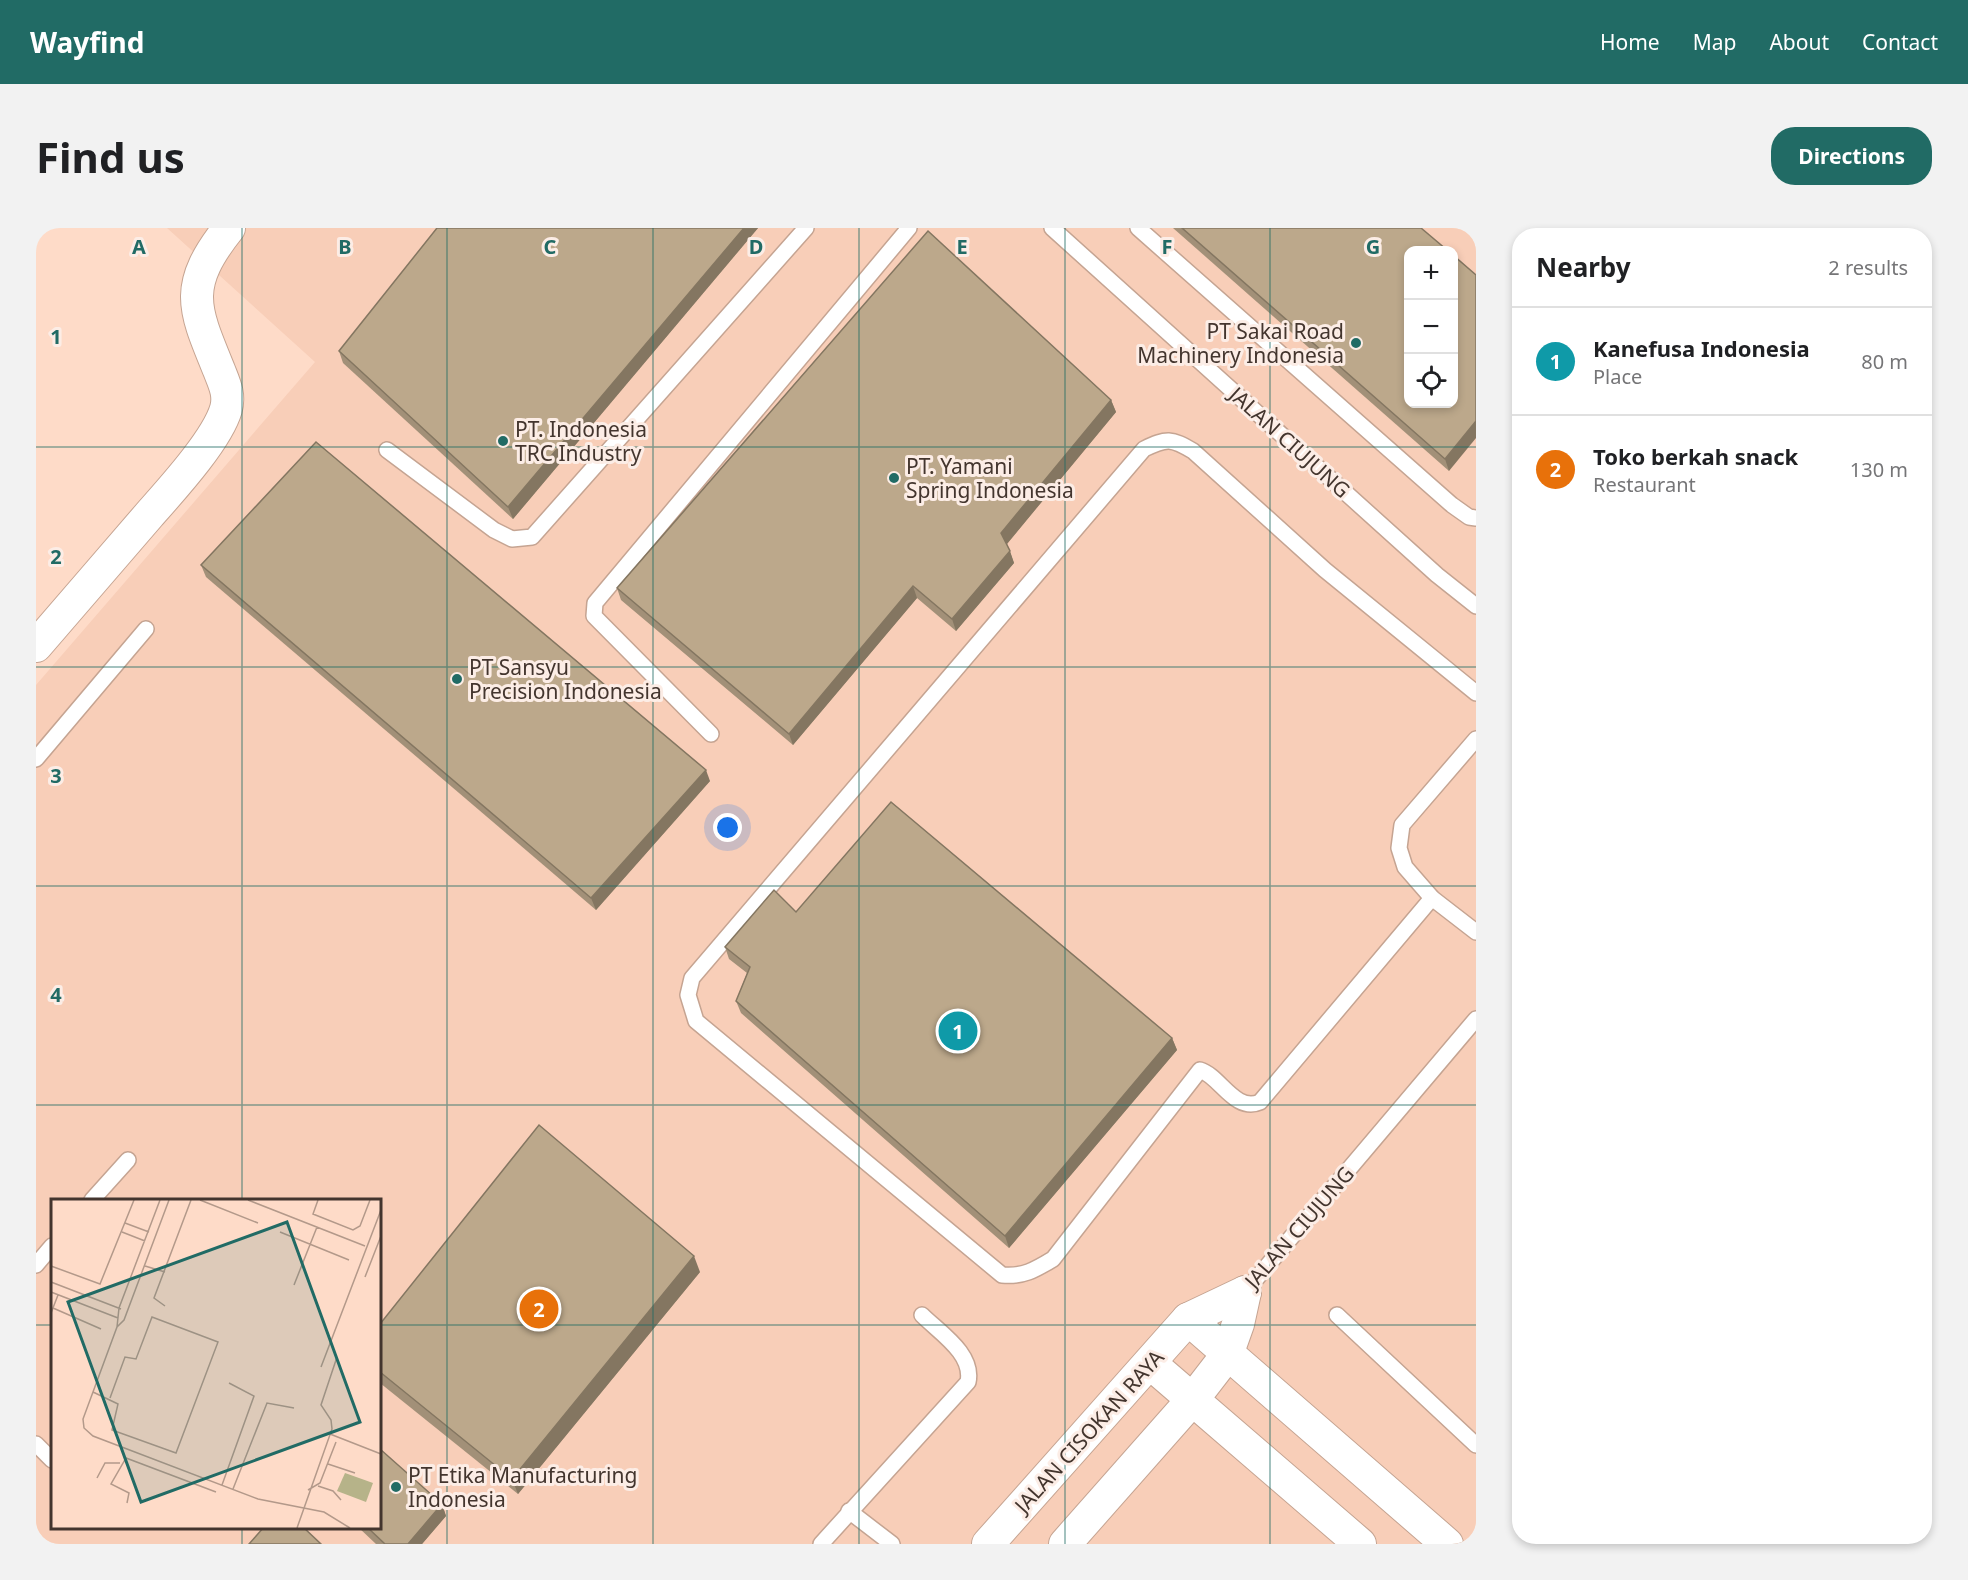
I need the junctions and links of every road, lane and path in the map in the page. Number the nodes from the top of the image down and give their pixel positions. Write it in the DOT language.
graph roads {
  1 [pos="229,228"];
  2 [pos="806,228"];
  3 [pos="909,228"];
  4 [pos="1052,228"];
  5 [pos="1138,228"];
  6 [pos="387,450"];
  7 [pos="1476,518"];
  8 [pos="1476,606"];
  9 [pos="146,629"];
  10 [pos="36,646"];
  11 [pos="1476,693"];
  12 [pos="711,734"];
  13 [pos="1476,739"];
  14 [pos="36,759"];
  15 [pos="1432,898"];
  16 [pos="1476,932"];
  17 [pos="1476,1019"];
  18 [pos="128,1160"];
  19 [pos="93,1199"];
  20 [pos="51,1247"];
  21 [pos="36,1265"];
  22 [pos="1245,1292"];
  23 [pos="922,1315"];
  24 [pos="1337,1315"];
  25 [pos="1188,1319"];
  26 [pos="1227,1355"];
  27 [pos="1150,1363"];
  28 [pos="1193,1399"];
  29 [pos="36,1444"];
  30 [pos="1476,1445"];
  31 [pos="51,1459"];
  32 [pos="849,1511"];
  33 [pos="821,1544"];
  34 [pos="892,1544"];
  35 [pos="988,1544"];
  36 [pos="1065,1544"];
  37 [pos="1360,1544"];
  38 [pos="1447,1544"];
  1 -- 10 [label="street"];
  2 -- 6 [label="lane"];
  3 -- 12 [label="lane"];
  4 -- 8 [label="lane, JALAN CIUJUNG"];
  5 -- 7 [label="lane"];
  9 -- 14 [label="lane"];
  11 -- 15 [label="lane"];
  13 -- 15 [label="lane"];
  15 -- 16 [label="lane"];
  17 -- 22 [label="lane, JALAN CIUJUNG"];
  18 -- 19 [label="lane"];
  20 -- 21 [label="lane"];
  22 -- 25 [label="street, JALAN CIUJUNG"];
  22 -- 26 [label="street"];
  23 -- 32 [label="lane"];
  24 -- 30 [label="lane"];
  25 -- 26 [label="street"];
  25 -- 27 [label="street, JALAN CISOKAN RAYA"];
  26 -- 28 [label="street"];
  26 -- 38 [label="street"];
  27 -- 28 [label="street"];
  27 -- 35 [label="street, JALAN CISOKAN RAYA"];
  28 -- 36 [label="street"];
  28 -- 37 [label="street"];
  29 -- 31 [label="lane"];
  32 -- 33 [label="lane"];
  32 -- 34 [label="lane"];
}
